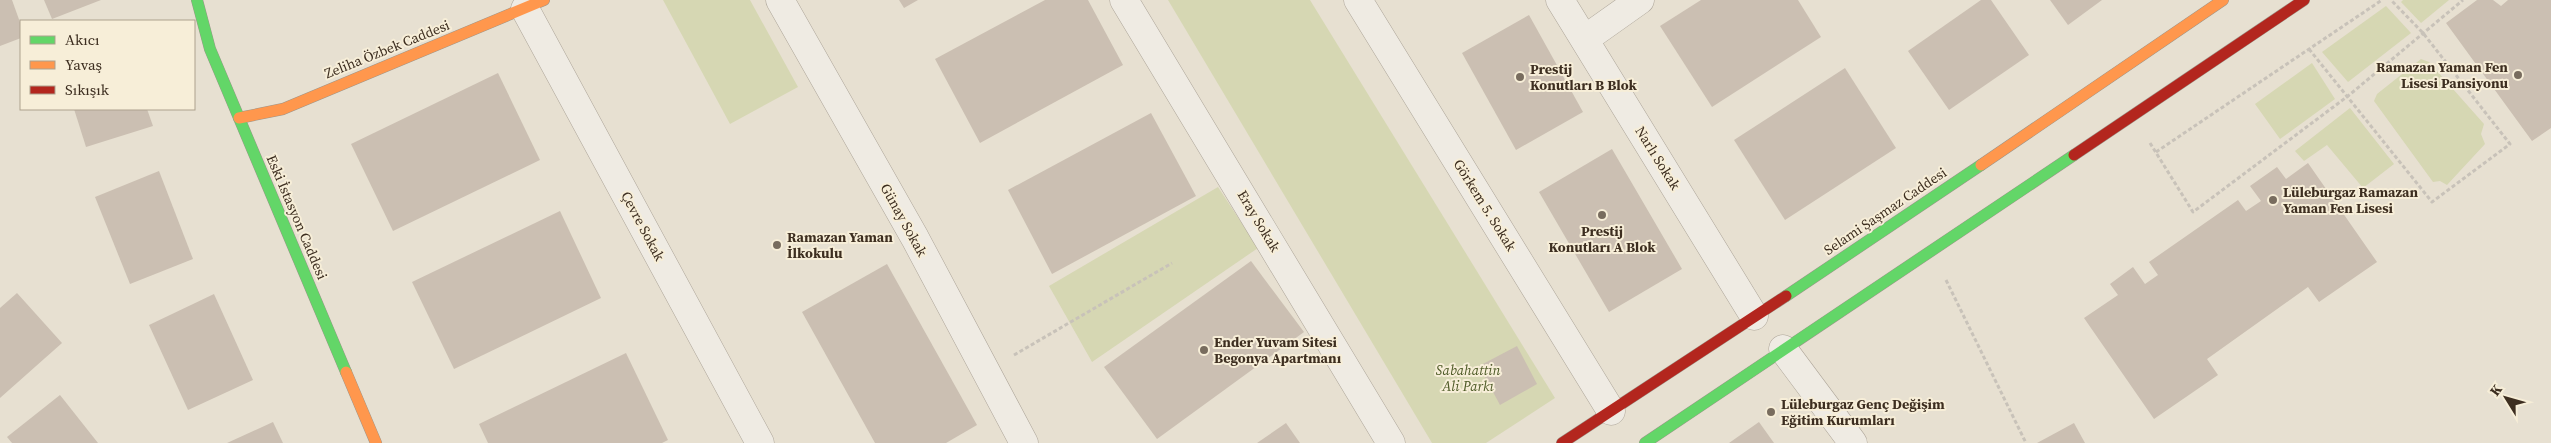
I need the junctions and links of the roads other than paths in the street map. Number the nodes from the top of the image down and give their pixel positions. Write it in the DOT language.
graph roads {
  1 [pos="197,0"];
  2 [pos="780,0"];
  3 [pos="1124,0"];
  4 [pos="1358,0"];
  5 [pos="1560,0"];
  6 [pos="1640,0"];
  7 [pos="2304,0"];
  8 [pos="2218,1"];
  9 [pos="535,4"];
  10 [pos="1585,39"];
  11 [pos="239,118"];
  12 [pos="1770,334"];
  13 [pos="1611,411"];
  14 [pos="376,443"];
  15 [pos="760,443"];
  16 [pos="1024,443"];
  17 [pos="1391,443"];
  18 [pos="1562,443"];
  19 [pos="1645,443"];
  20 [pos="1853,443"];
  1 -- 11 [label="main road, Eski İstasyon Caddesi"];
  2 -- 16 [label="street, Günay Sokak"];
  3 -- 17 [label="street, Eray Sokak"];
  4 -- 13 [label="street, Görkem 5. Sokak"];
  5 -- 10 [label="street, Narlı Sokak"];
  6 -- 10 [label="street"];
  7 -- 12 [label="main road, Selami Şaşmaz Caddesi"];
  8 -- 12 [label="main road, Selami Şaşmaz Caddesi"];
  9 -- 11 [label="main road, Zeliha Özbek Caddesi"];
  9 -- 15 [label="street, Çevre Sokak"];
  10 -- 12 [label="street, Narlı Sokak"];
  11 -- 14 [label="main road, Eski İstasyon Caddesi"];
  12 -- 13 [label="main road, Selami Şaşmaz Caddesi"];
  12 -- 19 [label="main road, Selami Şaşmaz Caddesi"];
  12 -- 20 [label="street, Narlı Sokak"];
  13 -- 18 [label="main road, Selami Şaşmaz Caddesi"];
}
